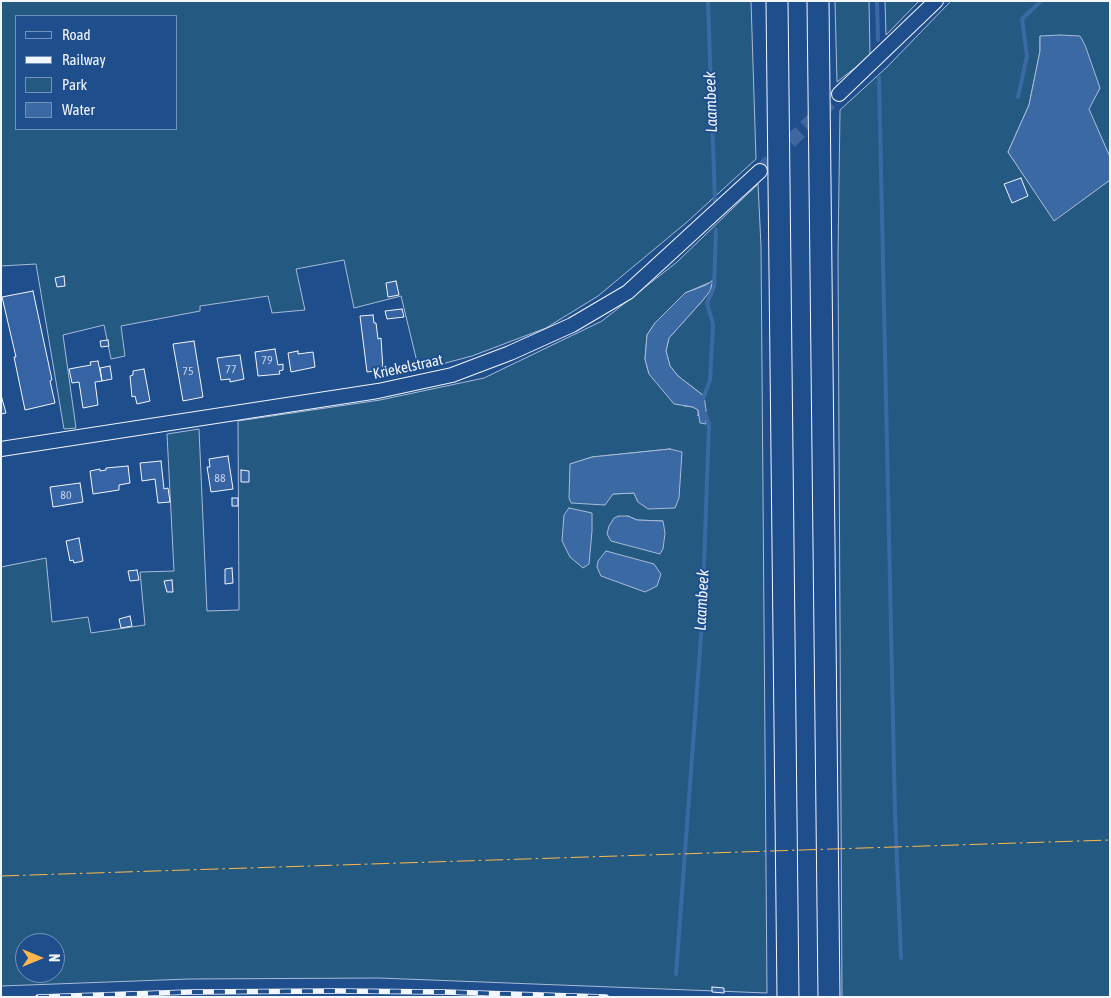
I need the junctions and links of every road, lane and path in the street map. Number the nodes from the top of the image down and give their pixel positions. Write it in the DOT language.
graph roads {
  1 [pos="777,1"];
  2 [pos="818,1"];
  3 [pos="936,1"];
  4 [pos="839,94"];
  5 [pos="760,171"];
  6 [pos="1,449"];
  7 [pos="788,997"];
  8 [pos="829,997"];
  1 -- 7 [label="highway"];
  2 -- 8 [label="highway"];
  3 -- 4 [label="street"];
  5 -- 6 [label="street, Kriekelstraat"];
}
